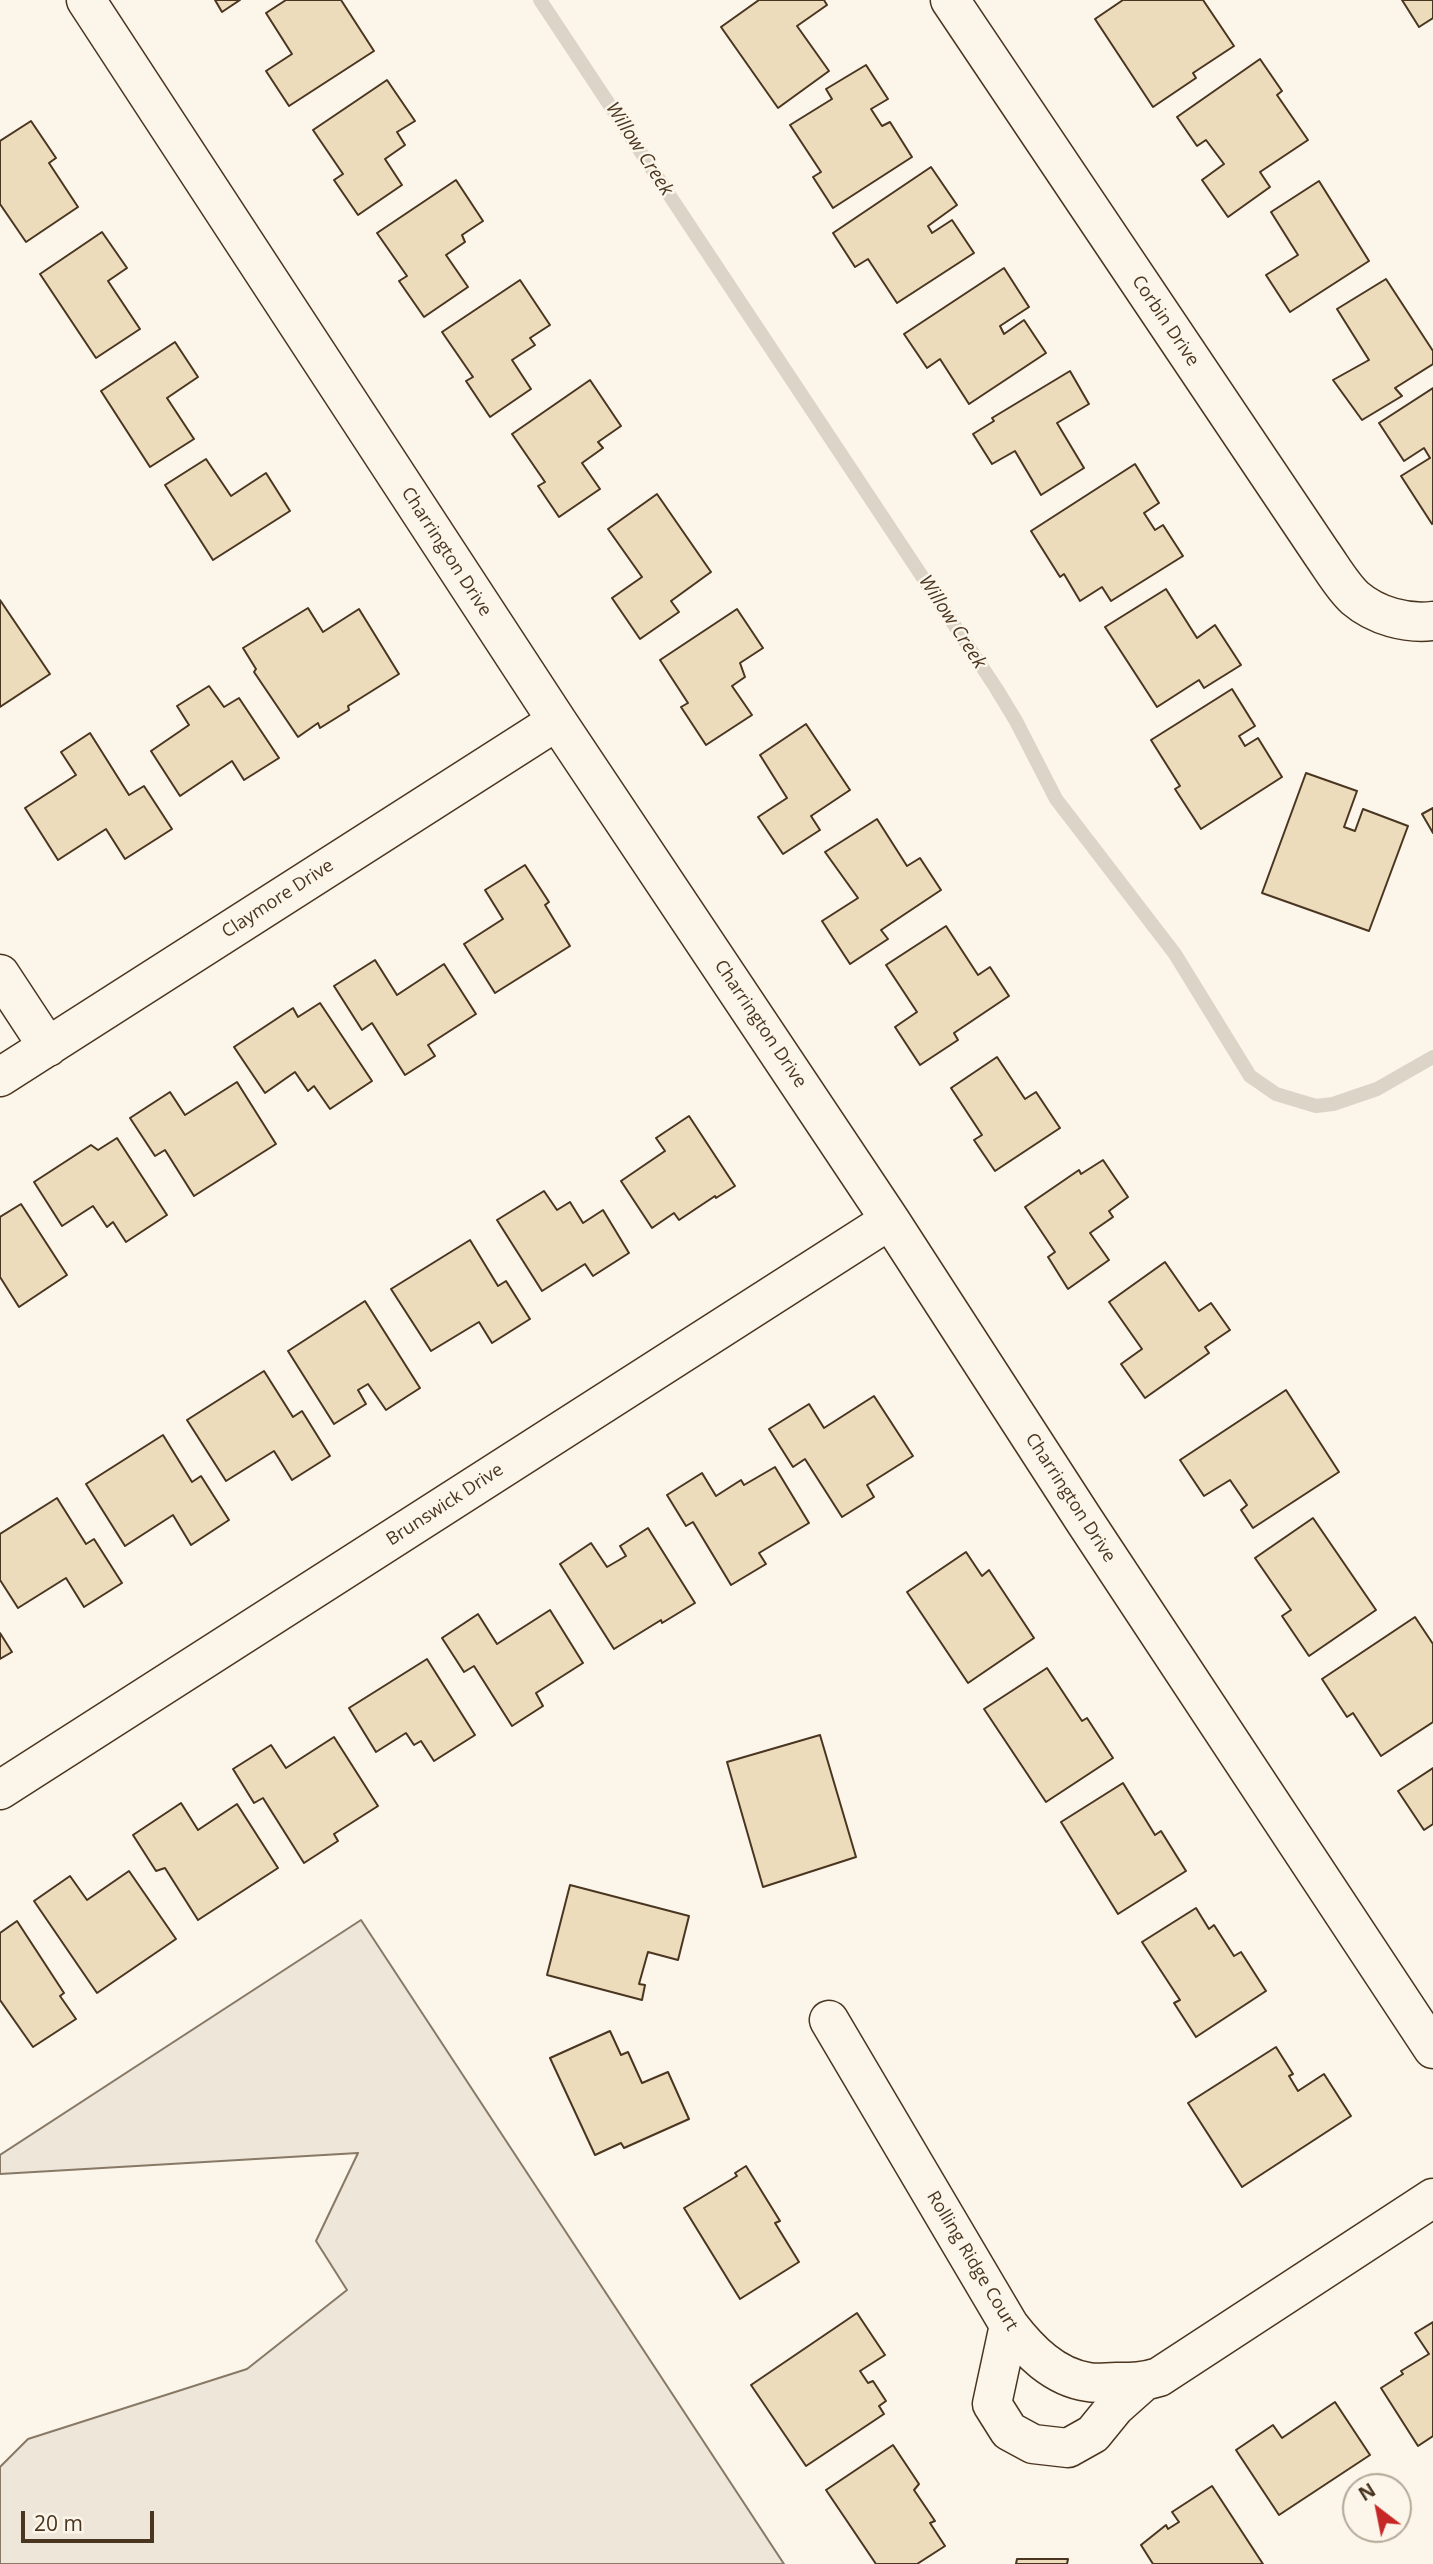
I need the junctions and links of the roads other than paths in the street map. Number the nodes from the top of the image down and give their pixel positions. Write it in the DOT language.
graph roads {
  1 [pos="86,0"];
  2 [pos="950,0"];
  3 [pos="1417,620"];
  4 [pos="557,721"];
  5 [pos="0,974"];
  6 [pos="48,1046"];
  7 [pos="0,1077"];
  8 [pos="890,1220"];
  9 [pos="0,1790"];
  10 [pos="829,2020"];
  11 [pos="1433,2049"];
  12 [pos="1433,2198"];
  13 [pos="1009,2325"];
  14 [pos="1142,2382"];
  1 -- 4 [label="street, Charrington Drive"];
  2 -- 3 [label="street, Corbin Drive"];
  4 -- 6 [label="street, Claymore Drive"];
  4 -- 8 [label="street, Charrington Drive"];
  5 -- 6 [label="street"];
  6 -- 7 [label="street, Claymore Drive"];
  8 -- 9 [label="street, Brunswick Drive"];
  8 -- 11 [label="street, Charrington Drive"];
  10 -- 13 [label="street, Rolling Ridge Court"];
  12 -- 14 [label="street, Rolling Ridge Court"];
  13 -- 14 [label="street, Rolling Ridge Court"];
  13 -- 14 [label="street"];
}
